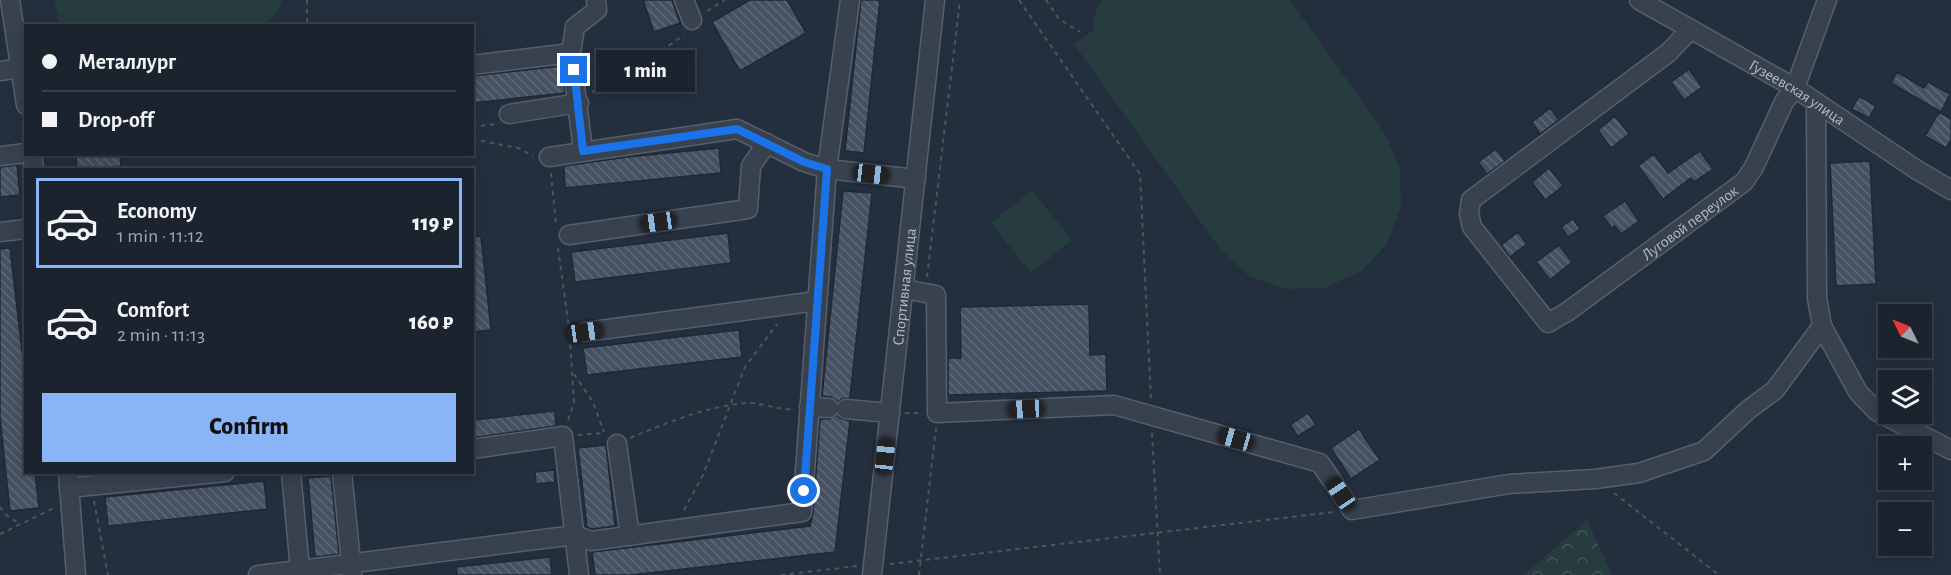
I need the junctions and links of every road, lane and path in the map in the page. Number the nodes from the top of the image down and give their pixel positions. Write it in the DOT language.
graph roads {
  1 [pos="10,0"];
  2 [pos="307,0"];
  3 [pos="596,0"];
  4 [pos="684,0"];
  5 [pos="725,0"];
  6 [pos="849,0"];
  7 [pos="935,0"];
  8 [pos="960,0"];
  9 [pos="1019,0"];
  10 [pos="1047,0"];
  11 [pos="1642,0"];
  12 [pos="1827,0"];
  13 [pos="692,20"];
  14 [pos="307,24"];
  15 [pos="1691,29"];
  16 [pos="1080,32"];
  17 [pos="571,53"];
  18 [pos="474,65"];
  19 [pos="20,68"];
  20 [pos="0,71"];
  21 [pos="1795,88"];
  22 [pos="24,93"];
  23 [pos="579,103"];
  24 [pos="1816,104"];
  25 [pos="509,114"];
  26 [pos="474,127"];
  27 [pos="474,140"];
  28 [pos="767,143"];
  29 [pos="583,151"];
  30 [pos="24,153"];
  31 [pos="0,156"];
  32 [pos="542,157"];
  33 [pos="827,169"];
  34 [pos="916,179"];
  35 [pos="1950,186"];
  36 [pos="24,229"];
  37 [pos="0,232"];
  38 [pos="561,236"];
  39 [pos="904,289"];
  40 [pos="925,293"];
  41 [pos="817,301"];
  42 [pos="791,304"];
  43 [pos="1822,326"];
  44 [pos="585,332"];
  45 [pos="573,373"];
  46 [pos="730,406"];
  47 [pos="809,407"];
  48 [pos="890,413"];
  49 [pos="938,413"];
  50 [pos="1152,416"];
  51 [pos="563,436"];
  52 [pos="610,438"];
  53 [pos="474,449"];
  54 [pos="1951,450"];
  55 [pos="206,474"];
  56 [pos="291,474"];
  57 [pos="342,474"];
  58 [pos="1595,478"];
  59 [pos="91,486"];
  60 [pos="69,487"];
  61 [pos="0,507"];
  62 [pos="1352,510"];
  63 [pos="20,524"];
  64 [pos="668,531"];
  65 [pos="1157,532"];
  66 [pos="0,534"];
  67 [pos="575,535"];
  68 [pos="630,536"];
  69 [pos="921,560"];
  70 [pos="352,569"];
  71 [pos="300,570"];
  72 [pos="832,570"];
  73 [pos="872,570"];
  74 [pos="76,575"];
  75 [pos="108,575"];
  76 [pos="258,575"];
  77 [pos="579,575"];
  78 [pos="781,575"];
  79 [pos="833,575"];
  80 [pos="920,575"];
  81 [pos="1160,575"];
  82 [pos="1719,575"];
  1 -- 19 [label="street"];
  2 -- 14 [label="path"];
  3 -- 17 [label="street"];
  4 -- 13 [label="street"];
  5 -- 13 [label="path"];
  6 -- 33 [label="street"];
  7 -- 34 [label="street, Спортивная улица"];
  8 -- 40 [label="path"];
  9 -- 50 [label="path"];
  10 -- 16 [label="path"];
  11 -- 15 [label="street, Гузеевская улица"];
  12 -- 21 [label="street, Луговой переулок"];
  13 -- 23 [label="path"];
  15 -- 21 [label="street, Гузеевская улица"];
  15 -- 21 [label="street, Луговой переулок"];
  17 -- 18 [label="street"];
  17 -- 23 [label="street"];
  19 -- 20 [label="street"];
  19 -- 22 [label="street"];
  21 -- 24 [label="street, Гузеевская улица"];
  23 -- 25 [label="street"];
  23 -- 29 [label="street"];
  24 -- 35 [label="street, Гузеевская улица"];
  24 -- 43 [label="street"];
  25 -- 26 [label="path"];
  27 -- 32 [label="path"];
  28 -- 29 [label="street"];
  28 -- 33 [label="street"];
  28 -- 38 [label="street"];
  29 -- 32 [label="street"];
  30 -- 31 [label="street"];
  32 -- 38 [label="path"];
  33 -- 34 [label="street"];
  33 -- 41 [label="street"];
  34 -- 39 [label="street, Спортивная улица"];
  36 -- 37 [label="street"];
  38 -- 45 [label="path"];
  39 -- 40 [label="street"];
  39 -- 48 [label="street, Спортивная улица"];
  40 -- 49 [label="street"];
  41 -- 42 [label="street"];
  41 -- 47 [label="street"];
  42 -- 44 [label="street"];
  42 -- 46 [label="path"];
  43 -- 54 [label="street"];
  43 -- 58 [label="street"];
  45 -- 51 [label="path"];
  45 -- 52 [label="path"];
  46 -- 47 [label="path"];
  46 -- 52 [label="path"];
  46 -- 64 [label="path"];
  47 -- 48 [label="street"];
  47 -- 64 [label="street"];
  48 -- 49 [label="path"];
  48 -- 73 [label="street, Спортивная улица"];
  49 -- 50 [label="street"];
  49 -- 69 [label="path"];
  50 -- 62 [label="street"];
  50 -- 65 [label="path"];
  51 -- 52 [label="path"];
  51 -- 53 [label="street"];
  51 -- 67 [label="street"];
  52 -- 68 [label="street"];
  55 -- 59 [label="street"];
  56 -- 71 [label="street"];
  57 -- 70 [label="street"];
  58 -- 62 [label="street"];
  58 -- 82 [label="path"];
  59 -- 60 [label="street"];
  59 -- 75 [label="path"];
  60 -- 63 [label="path"];
  60 -- 74 [label="street"];
  61 -- 63 [label="path"];
  62 -- 65 [label="path"];
  63 -- 66 [label="path"];
  64 -- 68 [label="street"];
  65 -- 69 [label="path"];
  65 -- 81 [label="path"];
  67 -- 68 [label="street"];
  67 -- 70 [label="street"];
  67 -- 77 [label="street"];
  69 -- 73 [label="path"];
  69 -- 80 [label="path"];
  70 -- 71 [label="street"];
  71 -- 76 [label="street"];
  72 -- 73 [label="path"];
  72 -- 78 [label="path"];
  72 -- 79 [label="path"];
}
